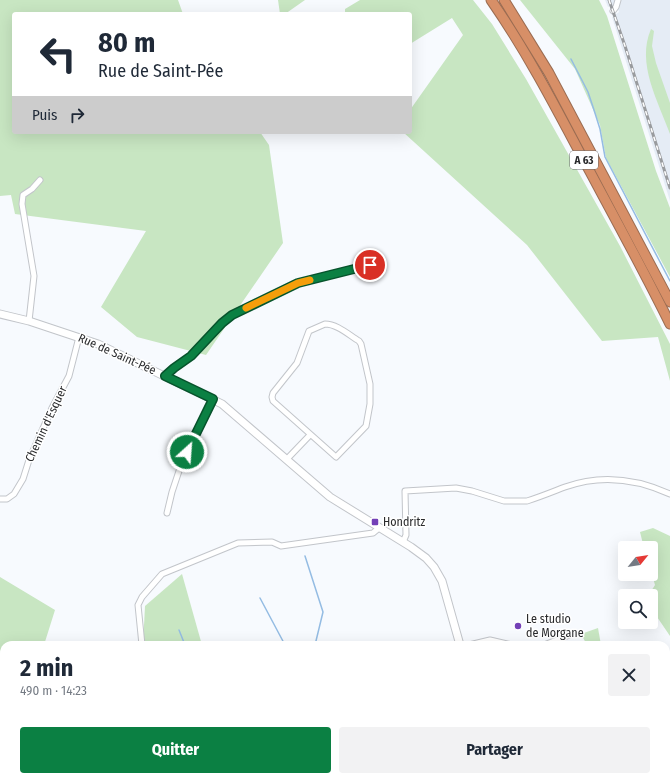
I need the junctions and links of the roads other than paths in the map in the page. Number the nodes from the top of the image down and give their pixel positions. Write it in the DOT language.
graph roads {
  1 [pos="491,0"];
  2 [pos="504,0"];
  3 [pos="618,0"];
  4 [pos="613,10"];
  5 [pos="40,180"];
  6 [pos="374,264"];
  7 [pos="670,302"];
  8 [pos="0,314"];
  9 [pos="29,321"];
  10 [pos="670,324"];
  11 [pos="79,338"];
  12 [pos="165,376"];
  13 [pos="213,399"];
  14 [pos="310,435"];
  15 [pos="287,459"];
  16 [pos="670,494"];
  17 [pos="0,498"];
  18 [pos="167,513"];
  19 [pos="379,528"];
  20 [pos="403,542"];
  21 [pos="572,634"];
  22 [pos="142,641"];
  23 [pos="459,641"];
  24 [pos="554,641"];
  1 -- 10 [label="highway, A 63"];
  2 -- 7 [label="highway, A 63"];
  3 -- 4 [label="street"];
  5 -- 9 [label="street"];
  6 -- 12 [label="street"];
  8 -- 9 [label="main road, Rue de Saint-Pée"];
  9 -- 11 [label="main road, Rue de Saint-Pée"];
  11 -- 12 [label="main road, Rue de Saint-Pée"];
  11 -- 17 [label="street, Chemin d'Esquer"];
  12 -- 13 [label="main road, Rue de Saint-Pée"];
  13 -- 15 [label="main road, Rue de Saint-Pée"];
  13 -- 18 [label="street"];
  14 -- 14 [label="street"];
  14 -- 15 [label="street"];
  15 -- 19 [label="main road"];
  16 -- 20 [label="street"];
  19 -- 20 [label="main road"];
  19 -- 22 [label="street"];
  20 -- 23 [label="main road"];
  21 -- 24 [label="street"];
}
